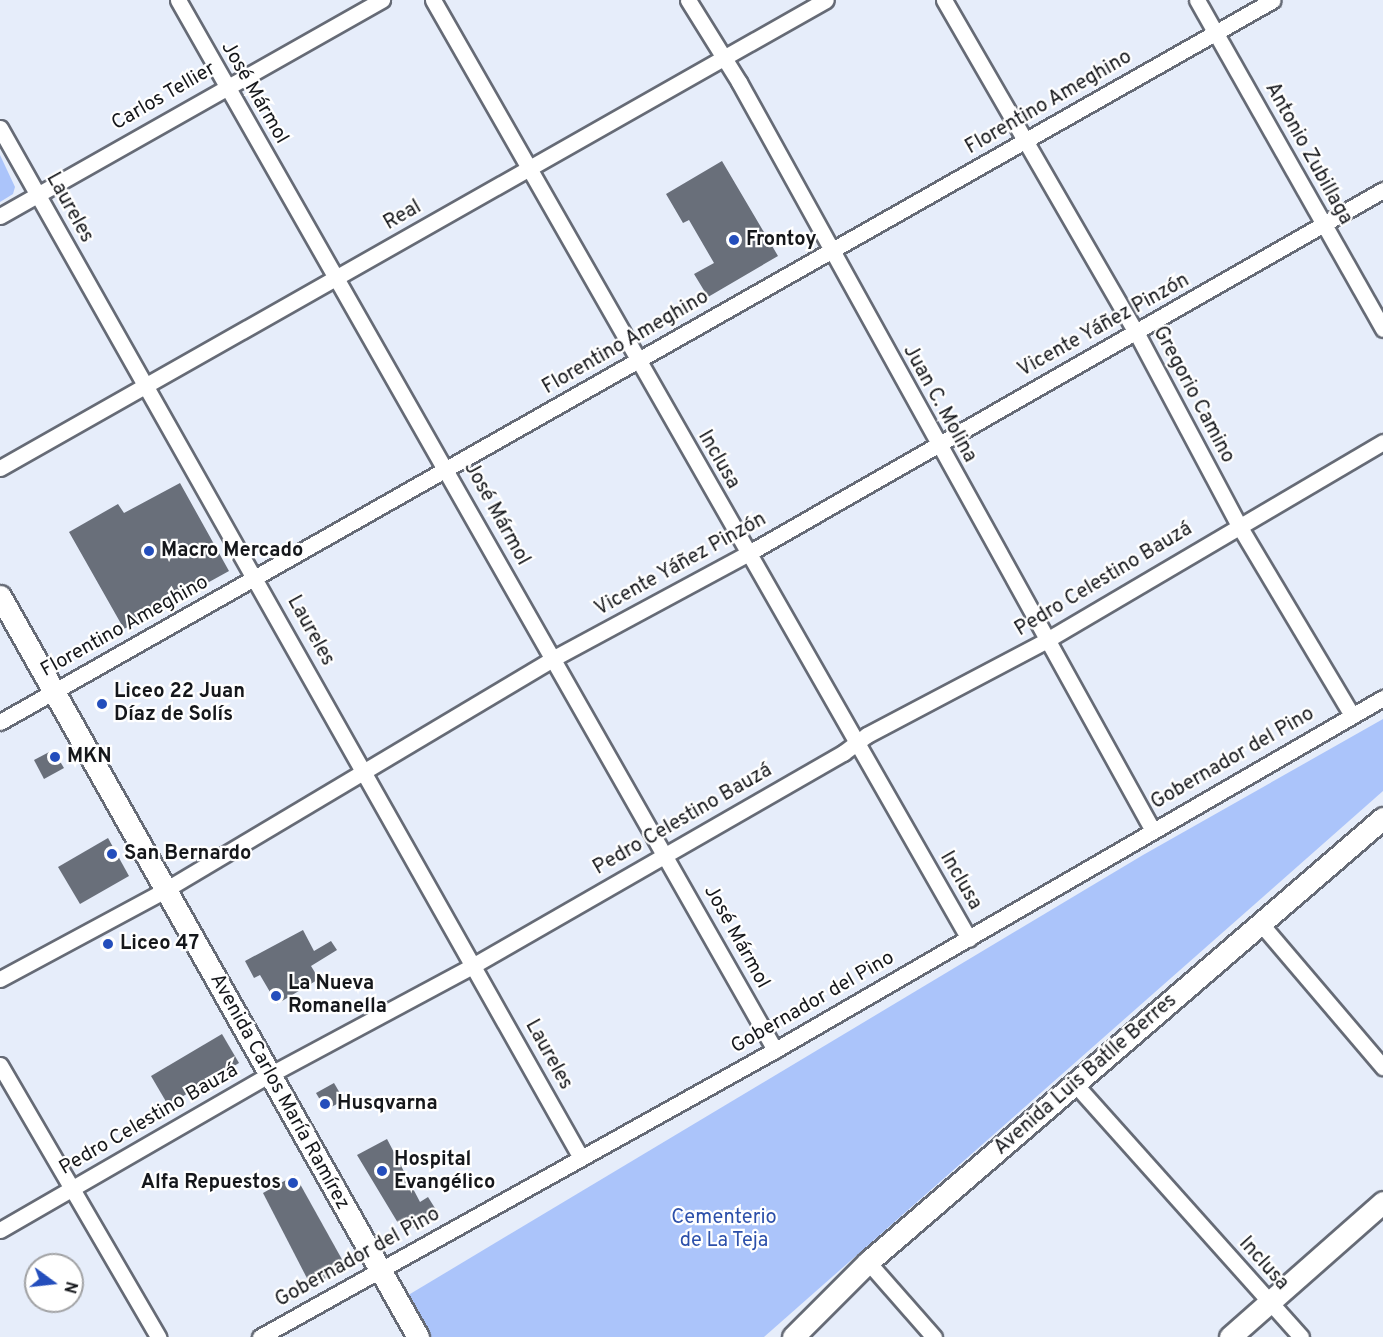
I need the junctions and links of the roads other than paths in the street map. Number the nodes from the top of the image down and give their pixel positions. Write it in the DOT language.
graph roads {
  1 [pos="178,0"];
  2 [pos="382,0"];
  3 [pos="432,0"];
  4 [pos="688,0"];
  5 [pos="826,0"];
  6 [pos="944,0"];
  7 [pos="1197,0"];
  8 [pos="1273,0"];
  9 [pos="1215,33"];
  10 [pos="723,58"];
  11 [pos="225,86"];
  12 [pos="0,128"];
  13 [pos="1025,141"];
  14 [pos="528,168"];
  15 [pos="1383,190"];
  16 [pos="37,195"];
  17 [pos="0,216"];
  18 [pos="1323,224"];
  19 [pos="830,252"];
  20 [pos="337,278"];
  21 [pos="1383,329"];
  22 [pos="1136,332"];
  23 [pos="637,360"];
  24 [pos="145,386"];
  25 [pos="1383,442"];
  26 [pos="937,444"];
  27 [pos="0,468"];
  28 [pos="447,469"];
  29 [pos="1238,524"];
  30 [pos="747,554"];
  31 [pos="256,577"];
  32 [pos="0,596"];
  33 [pos="1047,640"];
  34 [pos="552,659"];
  35 [pos="54,691"];
  36 [pos="1382,700"];
  37 [pos="1352,715"];
  38 [pos="0,722"];
  39 [pos="857,742"];
  40 [pos="362,771"];
  41 [pos="1383,818"];
  42 [pos="1152,829"];
  43 [pos="665,854"];
  44 [pos="165,890"];
  45 [pos="1262,924"];
  46 [pos="969,939"];
  47 [pos="474,965"];
  48 [pos="0,979"];
  49 [pos="775,1050"];
  50 [pos="0,1065"];
  51 [pos="1383,1067"];
  52 [pos="268,1075"];
  53 [pos="1075,1084"];
  54 [pos="580,1156"];
  55 [pos="73,1189"];
  56 [pos="1383,1202"];
  57 [pos="0,1230"];
  58 [pos="868,1262"];
  59 [pos="380,1270"];
  60 [pos="1269,1302"];
  61 [pos="158,1337"];
  62 [pos="260,1337"];
  63 [pos="418,1337"];
  64 [pos="793,1337"];
  65 [pos="934,1337"];
  66 [pos="1230,1337"];
  67 [pos="1300,1337"];
  1 -- 11 [label="street, José Mármol"];
  2 -- 11 [label="street, Carlos Tellier"];
  3 -- 14 [label="street, Inclusa"];
  4 -- 10 [label="street, Juan C. Molina"];
  5 -- 10 [label="street, Real"];
  6 -- 13 [label="street, Gregorio Camino"];
  7 -- 9 [label="street, Antonio Zubillaga"];
  8 -- 9 [label="street, Florentino Ameghino"];
  9 -- 13 [label="street, Florentino Ameghino"];
  9 -- 18 [label="street, Antonio Zubillaga"];
  10 -- 14 [label="street, Real"];
  10 -- 19 [label="street, Juan C. Molina"];
  11 -- 16 [label="street, Carlos Tellier"];
  11 -- 20 [label="street, José Mármol"];
  12 -- 16 [label="street, Laureles"];
  13 -- 19 [label="street, Florentino Ameghino"];
  13 -- 22 [label="street, Gregorio Camino"];
  14 -- 20 [label="street, Real"];
  14 -- 23 [label="street, Inclusa"];
  15 -- 18 [label="street, Vicente Yáñez Pinzón"];
  16 -- 17 [label="street, Carlos Tellier"];
  16 -- 24 [label="street, Laureles"];
  18 -- 21 [label="street, Antonio Zubillaga"];
  18 -- 22 [label="street, Vicente Yáñez Pinzón"];
  19 -- 23 [label="street, Florentino Ameghino"];
  19 -- 26 [label="street, Juan C. Molina"];
  20 -- 24 [label="street, Real"];
  20 -- 28 [label="street, José Mármol"];
  22 -- 26 [label="street, Vicente Yáñez Pinzón"];
  22 -- 29 [label="street, Gregorio Camino"];
  23 -- 28 [label="street, Florentino Ameghino"];
  23 -- 30 [label="street, Inclusa"];
  24 -- 27 [label="street, Real"];
  24 -- 31 [label="street, Laureles"];
  25 -- 29 [label="street, Pedro Celestino Bauzá"];
  26 -- 30 [label="street, Vicente Yáñez Pinzón"];
  26 -- 33 [label="street, Juan C. Molina"];
  28 -- 31 [label="street, Florentino Ameghino"];
  28 -- 34 [label="street, José Mármol"];
  29 -- 33 [label="street, Pedro Celestino Bauzá"];
  29 -- 37 [label="street, Gregorio Camino"];
  30 -- 34 [label="street, Vicente Yáñez Pinzón"];
  30 -- 39 [label="street, Inclusa"];
  31 -- 35 [label="street, Florentino Ameghino"];
  31 -- 40 [label="street, Laureles"];
  32 -- 35 [label="main road, Avenida Carlos María Ramírez"];
  33 -- 39 [label="street, Pedro Celestino Bauzá"];
  33 -- 42 [label="street, Juan C. Molina"];
  34 -- 40 [label="street, Vicente Yáñez Pinzón"];
  34 -- 43 [label="street, José Mármol"];
  35 -- 38 [label="street, Florentino Ameghino"];
  35 -- 44 [label="main road, Avenida Carlos María Ramírez"];
  36 -- 37 [label="street, Gobernador del Pino"];
  37 -- 42 [label="street, Gobernador del Pino"];
  39 -- 43 [label="street, Pedro Celestino Bauzá"];
  39 -- 46 [label="street, Inclusa"];
  40 -- 44 [label="street, Vicente Yáñez Pinzón"];
  40 -- 47 [label="street, Laureles"];
  41 -- 45 [label="main road, Avenida Luis Batlle Berres"];
  42 -- 46 [label="street, Gobernador del Pino"];
  43 -- 47 [label="street, Pedro Celestino Bauzá"];
  43 -- 49 [label="street, José Mármol"];
  44 -- 48 [label="street, Vicente Yáñez Pinzón"];
  44 -- 52 [label="main road, Avenida Carlos María Ramírez"];
  45 -- 51 [label="street"];
  45 -- 53 [label="main road, Avenida Luis Batlle Berres"];
  46 -- 49 [label="street, Gobernador del Pino"];
  47 -- 52 [label="street, Pedro Celestino Bauzá"];
  47 -- 54 [label="street, Laureles"];
  49 -- 54 [label="street, Gobernador del Pino"];
  50 -- 55 [label="street"];
  52 -- 55 [label="street, Pedro Celestino Bauzá"];
  52 -- 59 [label="main road, Avenida Carlos María Ramírez"];
  53 -- 58 [label="main road, Avenida Luis Batlle Berres"];
  53 -- 60 [label="street, Inclusa"];
  54 -- 59 [label="street, Gobernador del Pino"];
  55 -- 57 [label="street, Pedro Celestino Bauzá"];
  55 -- 61 [label="street"];
  56 -- 60 [label="main road"];
  58 -- 64 [label="main road, Avenida Luis Batlle Berres"];
  58 -- 65 [label="street"];
  59 -- 62 [label="street, Gobernador del Pino"];
  59 -- 63 [label="main road, Avenida Carlos María Ramírez"];
  60 -- 66 [label="main road"];
  60 -- 67 [label="street, Inclusa"];
}
